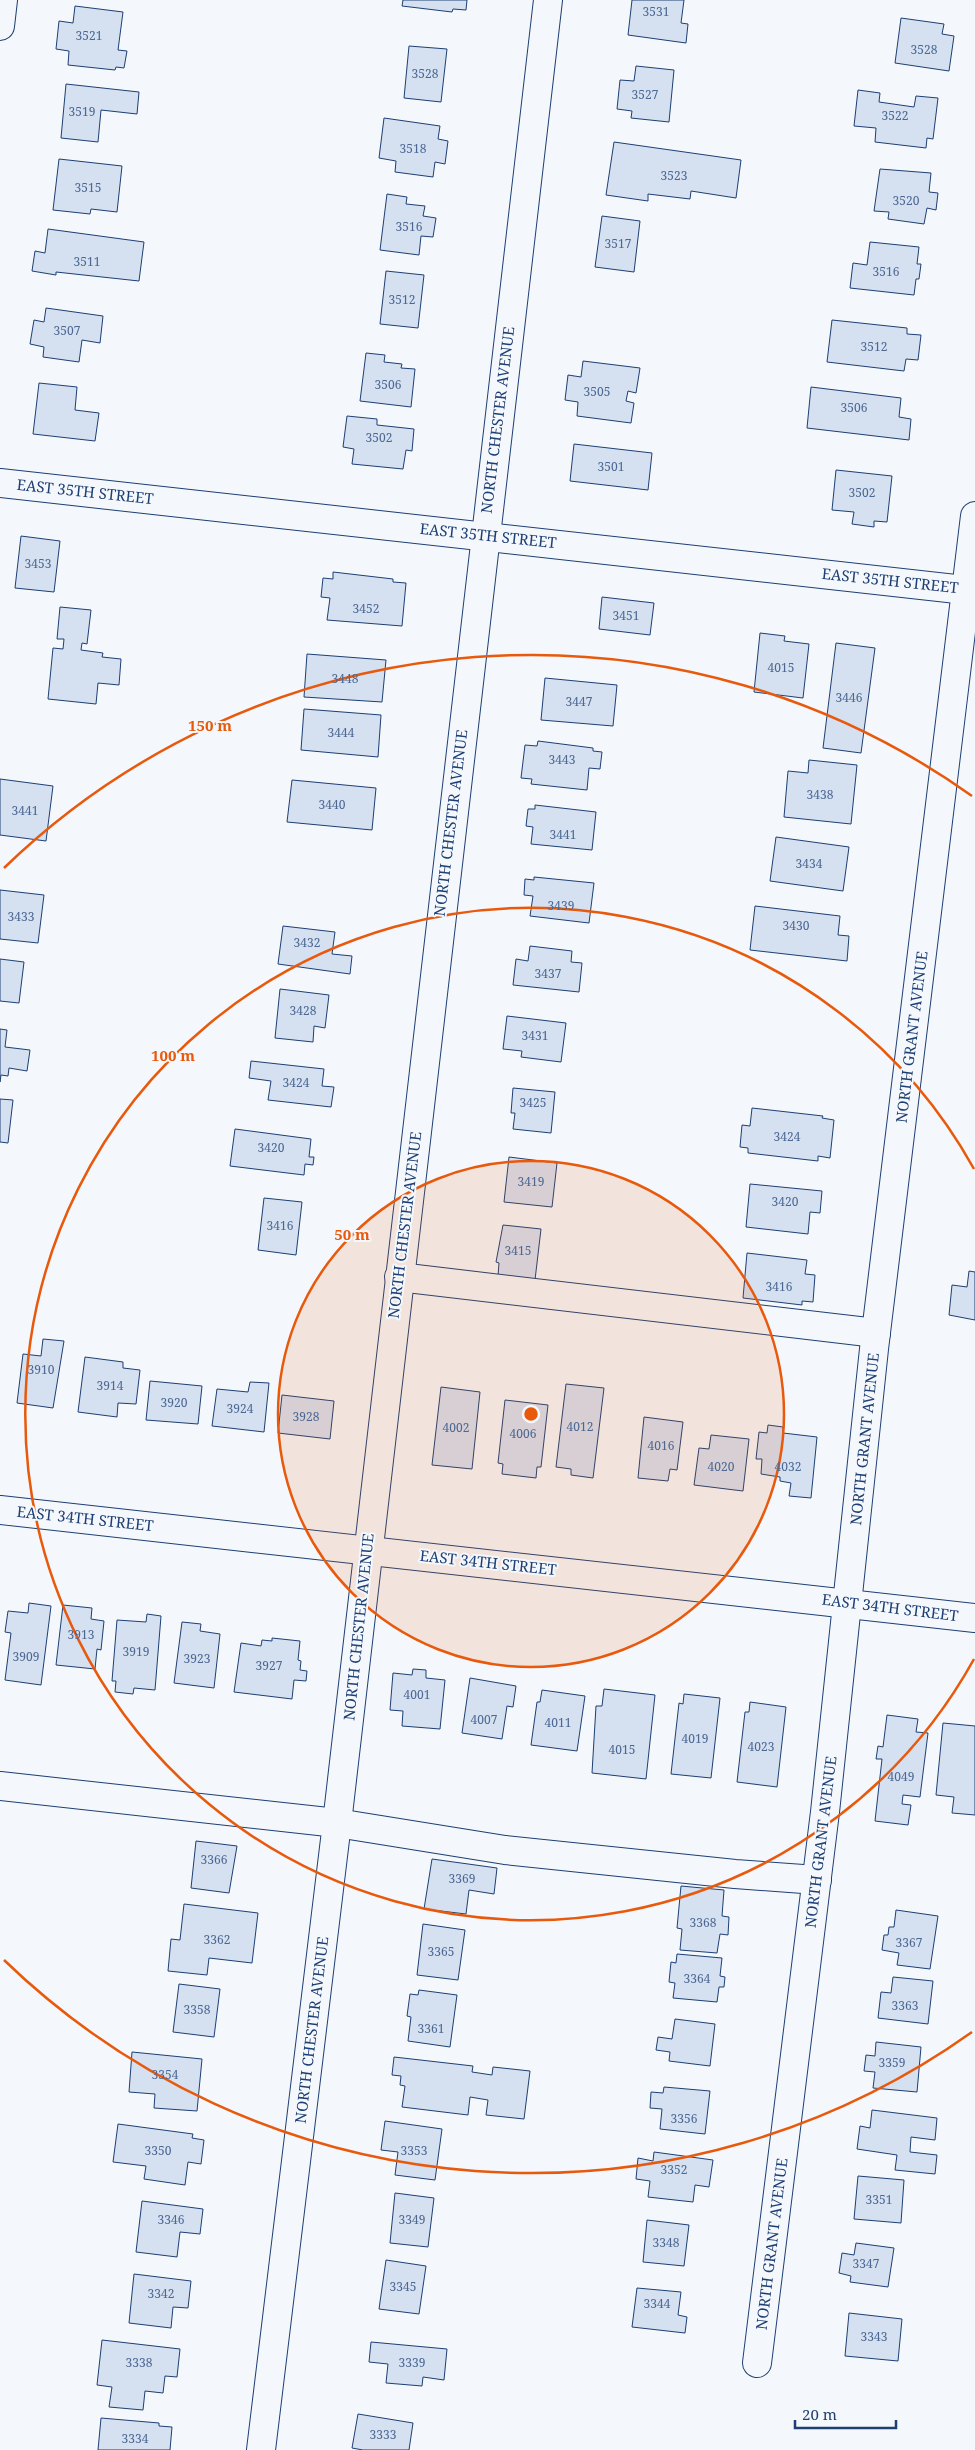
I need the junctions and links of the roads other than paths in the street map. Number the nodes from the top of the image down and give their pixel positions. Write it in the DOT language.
graph roads {
  1 [pos="3,0"];
  2 [pos="548,0"];
  3 [pos="0,26"];
  4 [pos="0,483"];
  5 [pos="975,516"];
  6 [pos="484,536"];
  7 [pos="971,590"];
  8 [pos="399,1277"];
  9 [pos="876,1333"];
  10 [pos="0,1510"];
  11 [pos="368,1550"];
  12 [pos="849,1604"];
  13 [pos="975,1618"];
  14 [pos="0,1786"];
  15 [pos="337,1823"];
  16 [pos="816,1880"];
  17 [pos="757,2363"];
  18 [pos="261,2450"];
  1 -- 3 [label="street"];
  2 -- 6 [label="street, NORTH CHESTER AVENUE"];
  4 -- 6 [label="street, EAST 35TH STREET"];
  5 -- 7 [label="street, NORTH GRANT AVENUE"];
  6 -- 7 [label="street, EAST 35TH STREET"];
  6 -- 8 [label="street, NORTH CHESTER AVENUE"];
  7 -- 9 [label="street, NORTH GRANT AVENUE"];
  8 -- 9 [label="street"];
  8 -- 11 [label="street, NORTH CHESTER AVENUE"];
  9 -- 12 [label="street, NORTH GRANT AVENUE"];
  10 -- 11 [label="street, EAST 34TH STREET"];
  11 -- 12 [label="street, EAST 34TH STREET"];
  11 -- 15 [label="street, NORTH CHESTER AVENUE"];
  12 -- 13 [label="street, EAST 34TH STREET"];
  12 -- 16 [label="street, NORTH GRANT AVENUE"];
  14 -- 15 [label="street"];
  15 -- 16 [label="street"];
  15 -- 18 [label="street, NORTH CHESTER AVENUE"];
  16 -- 17 [label="street, NORTH GRANT AVENUE"];
}
